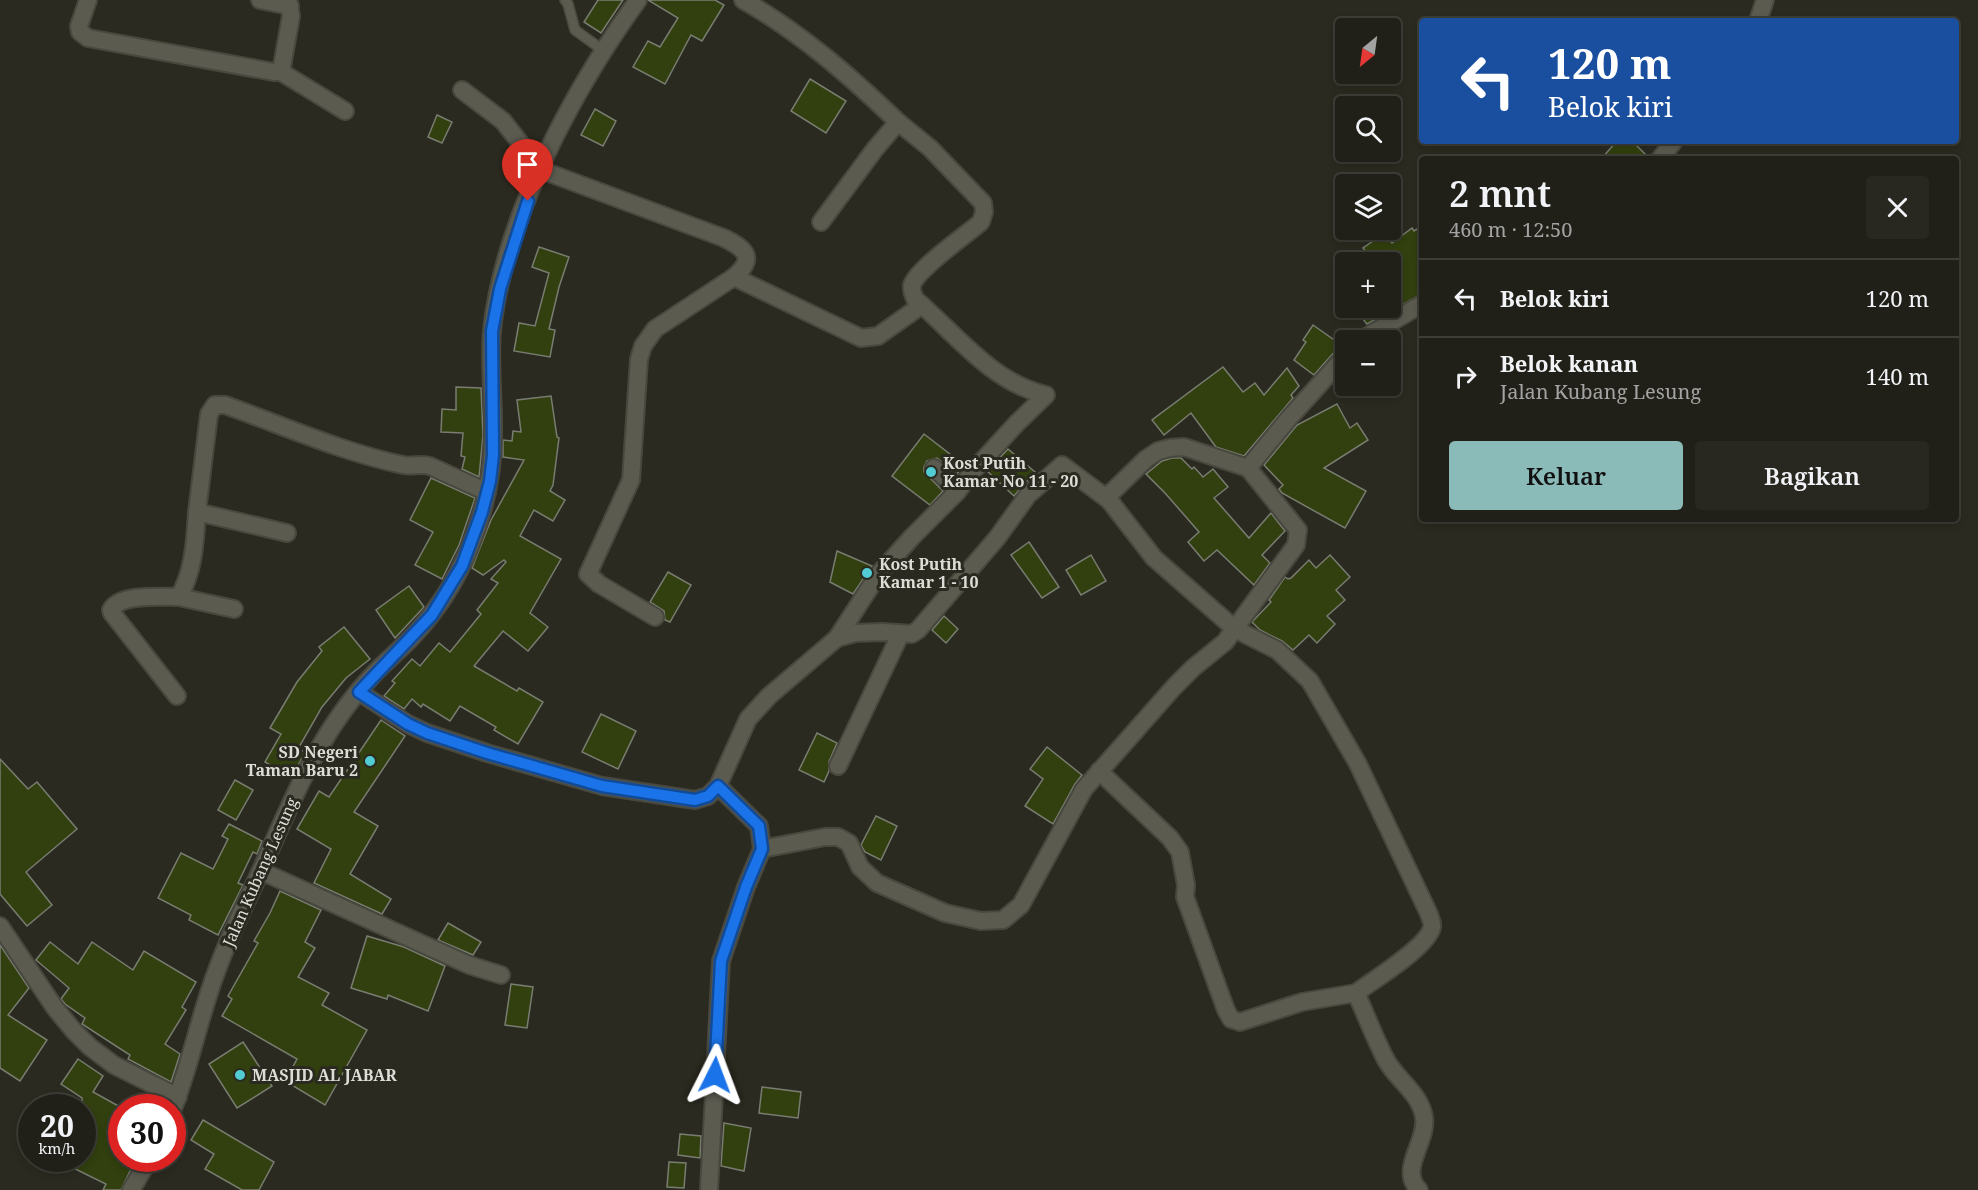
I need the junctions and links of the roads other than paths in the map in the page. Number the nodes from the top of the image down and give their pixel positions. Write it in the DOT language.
graph roads {
  1 [pos="88,0"];
  2 [pos="260,0"];
  3 [pos="565,0"];
  4 [pos="638,0"];
  5 [pos="743,0"];
  6 [pos="1765,0"];
  7 [pos="289,3"];
  8 [pos="1759,18"];
  9 [pos="604,51"];
  10 [pos="281,72"];
  11 [pos="462,90"];
  12 [pos="345,111"];
  13 [pos="898,122"];
  14 [pos="1672,144"];
  15 [pos="1662,156"];
  16 [pos="541,170"];
  17 [pos="822,222"];
  18 [pos="734,277"];
  19 [pos="922,305"];
  20 [pos="1419,306"];
  21 [pos="1378,330"];
  22 [pos="1335,367"];
  23 [pos="934,468"];
  24 [pos="1248,468"];
  25 [pos="487,492"];
  26 [pos="957,492"];
  27 [pos="1109,500"];
  28 [pos="197,512"];
  29 [pos="287,532"];
  30 [pos="180,597"];
  31 [pos="234,609"];
  32 [pos="655,617"];
  33 [pos="1235,629"];
  34 [pos="900,635"];
  35 [pos="837,638"];
  36 [pos="359,692"];
  37 [pos="177,696"];
  38 [pos="838,765"];
  39 [pos="1099,771"];
  40 [pos="718,786"];
  41 [pos="762,849"];
  42 [pos="261,871"];
  43 [pos="0,926"];
  44 [pos="501,975"];
  45 [pos="1356,993"];
  46 [pos="159,1094"];
  47 [pos="178,1094"];
  48 [pos="142,1172"];
  49 [pos="131,1190"];
  50 [pos="709,1190"];
  51 [pos="1419,1190"];
  1 -- 10 [label="street"];
  2 -- 7 [label="street"];
  3 -- 9 [label="lane"];
  4 -- 9 [label="street, Jalan Kubang Lesung"];
  5 -- 13 [label="street"];
  6 -- 8 [label="street"];
  7 -- 10 [label="street"];
  9 -- 16 [label="street, Jalan Kubang Lesung"];
  10 -- 12 [label="street"];
  11 -- 16 [label="street"];
  13 -- 17 [label="street"];
  13 -- 19 [label="street"];
  14 -- 15 [label="street"];
  16 -- 18 [label="street"];
  16 -- 25 [label="street, Jalan Kubang Lesung"];
  18 -- 19 [label="street"];
  18 -- 32 [label="street"];
  19 -- 26 [label="street"];
  20 -- 21 [label="street"];
  22 -- 24 [label="street"];
  23 -- 26 [label="street"];
  24 -- 27 [label="street"];
  24 -- 33 [label="street"];
  25 -- 28 [label="street"];
  25 -- 36 [label="street, Jalan Kubang Lesung"];
  26 -- 35 [label="street"];
  27 -- 33 [label="street"];
  27 -- 34 [label="street"];
  28 -- 29 [label="street"];
  28 -- 30 [label="street"];
  30 -- 31 [label="street"];
  30 -- 37 [label="street"];
  33 -- 39 [label="street"];
  33 -- 45 [label="street"];
  34 -- 35 [label="street"];
  34 -- 38 [label="street"];
  35 -- 40 [label="street"];
  36 -- 40 [label="street"];
  36 -- 42 [label="street, Jalan Kubang Lesung"];
  39 -- 41 [label="street"];
  39 -- 45 [label="street"];
  40 -- 41 [label="street"];
  41 -- 50 [label="street"];
  42 -- 44 [label="street"];
  42 -- 47 [label="street, Jalan Kubang Lesung"];
  43 -- 46 [label="street"];
  45 -- 51 [label="street"];
  48 -- 49 [label="street"];
}
